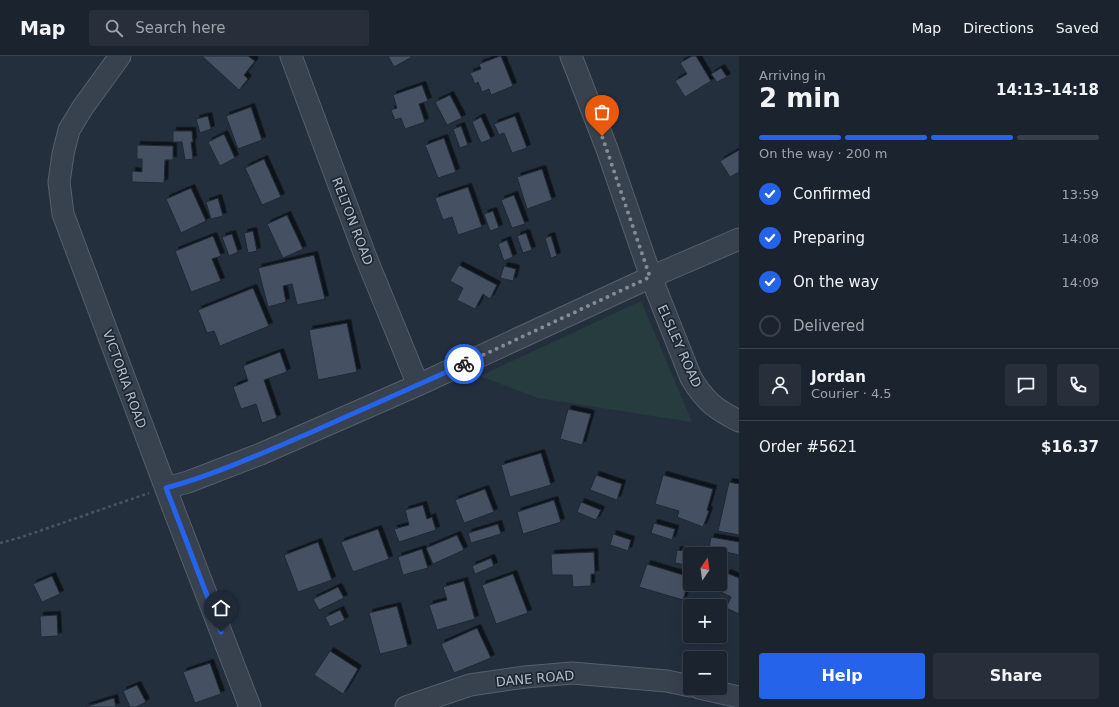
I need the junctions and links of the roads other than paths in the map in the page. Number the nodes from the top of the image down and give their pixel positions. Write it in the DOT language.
graph roads {
  1 [pos="120,56"];
  2 [pos="291,56"];
  3 [pos="571,56"];
  4 [pos="739,240"];
  5 [pos="650,277"];
  6 [pos="418,385"];
  7 [pos="739,421"];
  8 [pos="166,488"];
  9 [pos="683,684"];
  10 [pos="727,694"];
  11 [pos="739,697"];
  12 [pos="250,707"];
  13 [pos="406,707"];
  1 -- 8 [label="street, VICTORIA ROAD"];
  2 -- 6 [label="street, RELTON ROAD"];
  3 -- 5 [label="street, ELSLEY ROAD"];
  4 -- 5 [label="street"];
  5 -- 6 [label="street"];
  5 -- 7 [label="street, ELSLEY ROAD"];
  6 -- 8 [label="street"];
  8 -- 12 [label="street, VICTORIA ROAD"];
  9 -- 13 [label="street, DANE ROAD"];
  10 -- 11 [label="street"];
}
